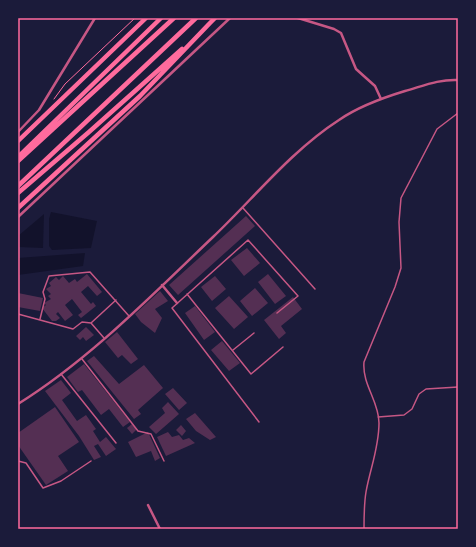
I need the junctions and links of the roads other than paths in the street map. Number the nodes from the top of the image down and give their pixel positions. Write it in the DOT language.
graph roads {
  1 [pos="94,18"];
  2 [pos="146,18"];
  3 [pos="161,18"];
  4 [pos="174,18"];
  5 [pos="196,18"];
  6 [pos="215,18"];
  7 [pos="230,18"];
  8 [pos="298,18"];
  9 [pos="210,23"];
  10 [pos="458,80"];
  11 [pos="381,99"];
  12 [pos="458,113"];
  13 [pos="18,132"];
  14 [pos="18,141"];
  15 [pos="18,157"];
  16 [pos="18,161"];
  17 [pos="18,186"];
  18 [pos="18,193"];
  19 [pos="18,208"];
  20 [pos="243,208"];
  21 [pos="18,217"];
  22 [pos="162,285"];
  23 [pos="316,289"];
  24 [pos="187,294"];
  25 [pos="116,300"];
  26 [pos="177,303"];
  27 [pos="277,313"];
  28 [pos="18,314"];
  29 [pos="130,316"];
  30 [pos="40,319"];
  31 [pos="91,323"];
  32 [pos="254,333"];
  33 [pos="104,338"];
  34 [pos="283,347"];
  35 [pos="232,350"];
  36 [pos="81,357"];
  37 [pos="61,374"];
  38 [pos="458,388"];
  39 [pos="18,404"];
  40 [pos="378,417"];
  41 [pos="259,422"];
  42 [pos="116,443"];
  43 [pos="164,460"];
  44 [pos="18,461"];
  45 [pos="91,461"];
  46 [pos="148,505"];
  47 [pos="160,529"];
  48 [pos="364,529"];
  1 -- 13 [label="street"];
  2 -- 14 [label="highway"];
  3 -- 15 [label="highway"];
  4 -- 16 [label="highway"];
  5 -- 17 [label="highway"];
  6 -- 9 [label="highway"];
  7 -- 21 [label="street"];
  8 -- 11 [label="street"];
  9 -- 18 [label="highway"];
  9 -- 19 [label="highway"];
  10 -- 11 [label="street"];
  11 -- 20 [label="street"];
  12 -- 40 [label="lane"];
  20 -- 22 [label="street"];
  20 -- 23 [label="lane"];
  22 -- 26 [label="street"];
  22 -- 29 [label="street"];
  24 -- 26 [label="lane"];
  24 -- 27 [label="lane"];
  24 -- 35 [label="lane"];
  25 -- 29 [label="lane"];
  25 -- 30 [label="lane"];
  25 -- 31 [label="lane"];
  26 -- 41 [label="lane"];
  28 -- 30 [label="lane"];
  29 -- 33 [label="street"];
  30 -- 31 [label="lane"];
  31 -- 33 [label="lane"];
  32 -- 35 [label="lane"];
  33 -- 36 [label="street"];
  34 -- 35 [label="lane"];
  36 -- 37 [label="street"];
  36 -- 43 [label="lane"];
  37 -- 39 [label="street"];
  37 -- 42 [label="lane"];
  38 -- 40 [label="lane"];
  40 -- 48 [label="lane"];
  44 -- 45 [label="lane"];
  46 -- 47 [label="street"];
}
